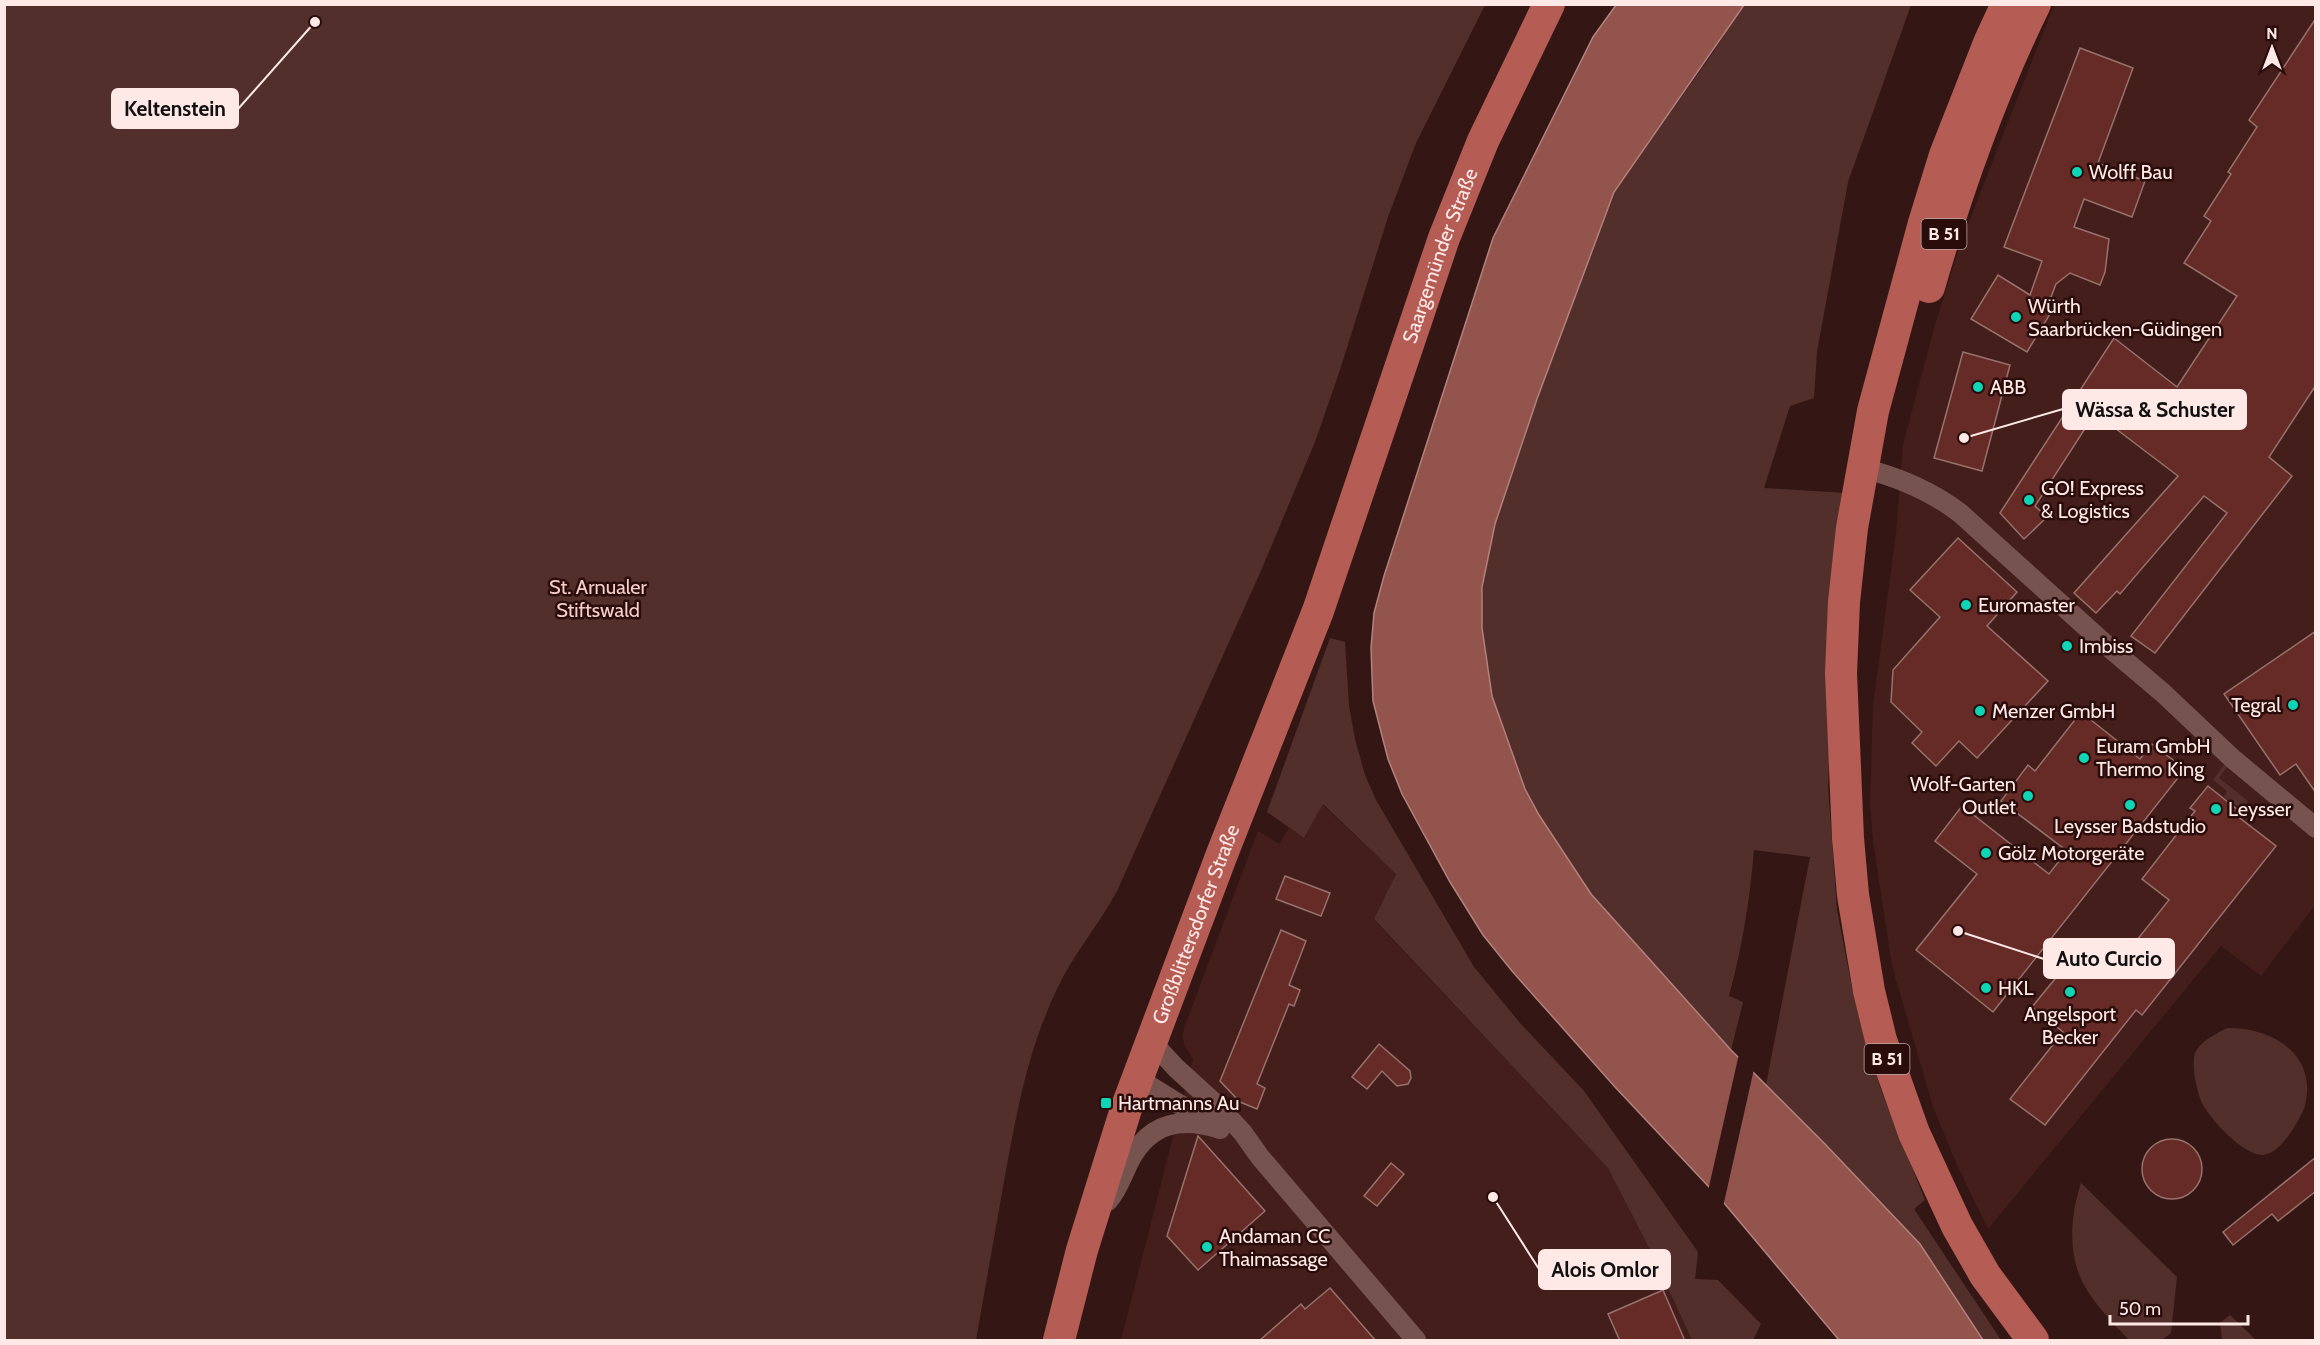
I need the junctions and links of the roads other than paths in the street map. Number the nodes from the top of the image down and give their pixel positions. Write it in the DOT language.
graph roads {
  1 [pos="1549,4"];
  2 [pos="2007,4"];
  3 [pos="2035,4"];
  4 [pos="1871,470"];
  5 [pos="1351,514"];
  6 [pos="2316,828"];
  7 [pos="1150,1040"];
  8 [pos="1137,1078"];
  9 [pos="1220,1129"];
  10 [pos="1260,1158"];
  11 [pos="1094,1217"];
  12 [pos="1059,1341"];
  13 [pos="1416,1341"];
  14 [pos="2032,1341"];
  1 -- 5 [label="main road, Saargemünder Straße"];
  2 -- 4 [label="main road, B 51"];
  3 -- 4 [label="main road, B 51"];
  4 -- 6 [label="street"];
  4 -- 14 [label="main road, B 51"];
  5 -- 7 [label="main road, Großblittersdorfer Straße"];
  7 -- 8 [label="main road, Großblittersdorfer Straße"];
  7 -- 10 [label="street"];
  8 -- 9 [label="street"];
  8 -- 11 [label="main road, Großblittersdorfer Straße"];
  9 -- 10 [label="street"];
  9 -- 11 [label="street"];
  10 -- 13 [label="street"];
  11 -- 12 [label="main road, Großblittersdorfer Straße"];
}
